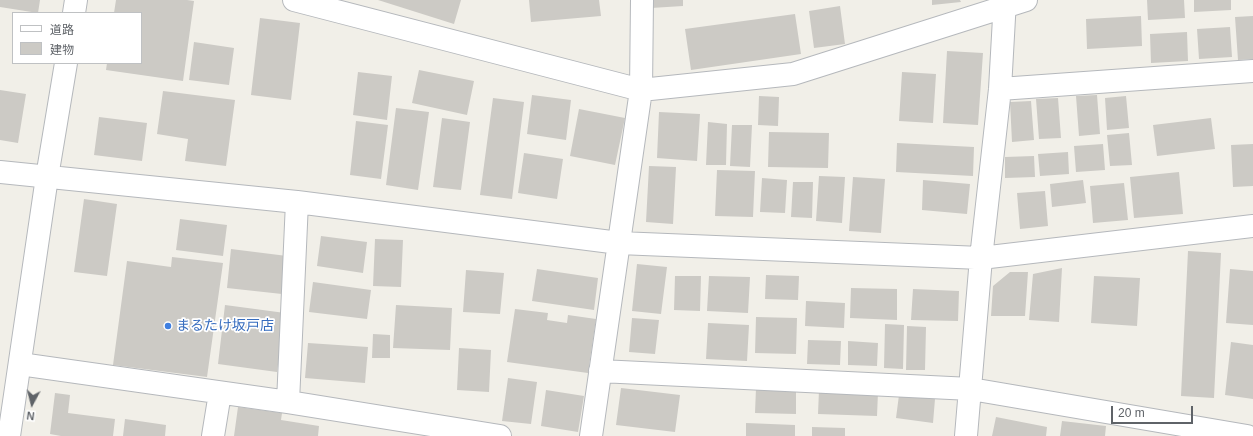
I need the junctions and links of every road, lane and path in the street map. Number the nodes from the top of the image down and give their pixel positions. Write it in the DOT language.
graph roads {
  1 [pos="76,0"];
  2 [pos="294,0"];
  3 [pos="642,0"];
  4 [pos="1026,0"];
  5 [pos="1005,3"];
  6 [pos="74,12"];
  7 [pos="66,64"];
  8 [pos="1253,71"];
  9 [pos="1000,88"];
  10 [pos="641,90"];
  11 [pos="0,172"];
  12 [pos="47,177"];
  13 [pos="297,202"];
  14 [pos="1253,226"];
  15 [pos="619,243"];
  16 [pos="981,258"];
  17 [pos="20,364"];
  18 [pos="600,371"];
  19 [pos="971,389"];
  20 [pos="220,393"];
  21 [pos="288,402"];
  22 [pos="9,436"];
  23 [pos="213,436"];
  24 [pos="500,436"];
  25 [pos="591,436"];
  26 [pos="966,436"];
  27 [pos="1247,436"];
  1 -- 6 [label="street"];
  2 -- 10 [label="street"];
  3 -- 10 [label="street"];
  4 -- 5 [label="street"];
  5 -- 9 [label="street"];
  5 -- 10 [label="street"];
  7 -- 12 [label="street"];
  8 -- 9 [label="street"];
  9 -- 16 [label="street"];
  10 -- 15 [label="street"];
  11 -- 12 [label="street"];
  12 -- 13 [label="street"];
  12 -- 17 [label="street"];
  13 -- 15 [label="street"];
  13 -- 21 [label="street"];
  14 -- 16 [label="street"];
  15 -- 16 [label="street"];
  15 -- 18 [label="street"];
  16 -- 19 [label="street"];
  17 -- 20 [label="street"];
  17 -- 22 [label="street"];
  18 -- 19 [label="street"];
  18 -- 25 [label="street"];
  19 -- 26 [label="street"];
  19 -- 27 [label="street"];
  20 -- 21 [label="street"];
  20 -- 23 [label="street"];
  21 -- 24 [label="street"];
}
